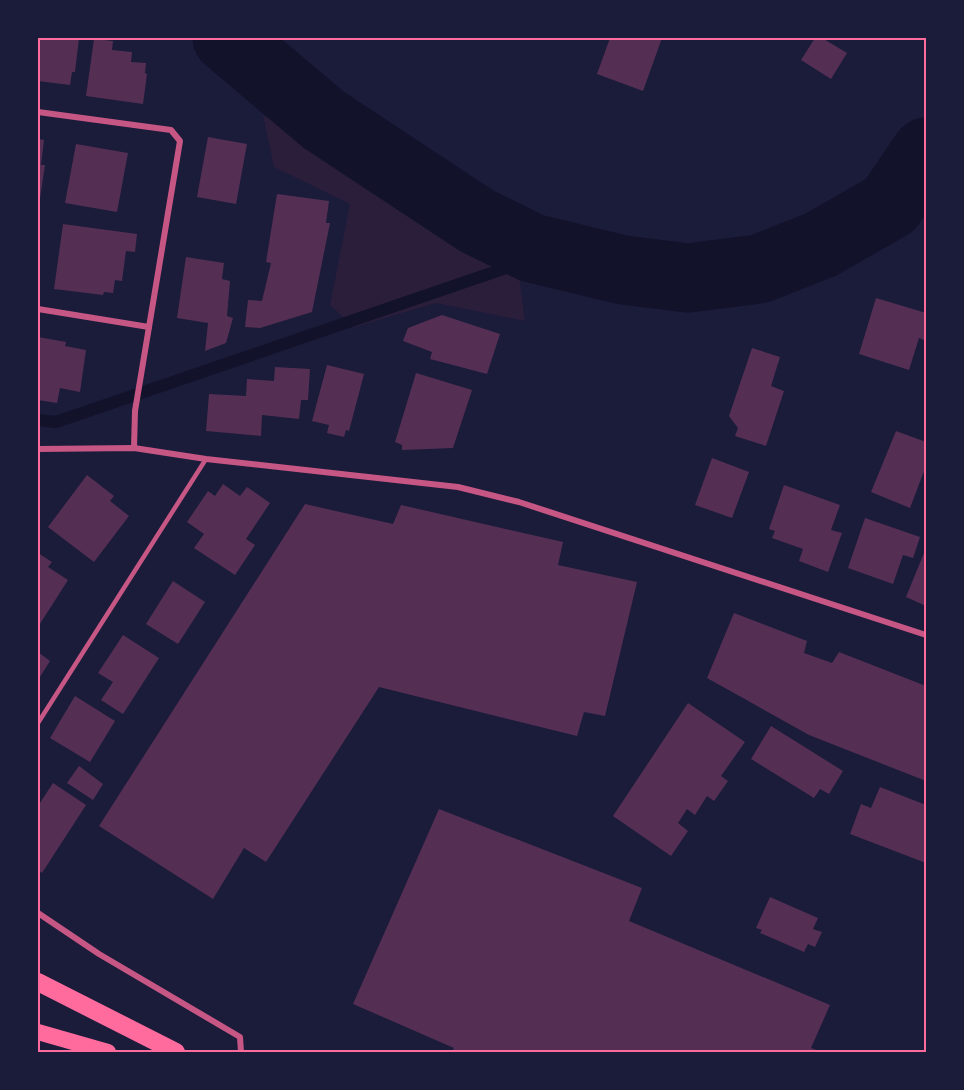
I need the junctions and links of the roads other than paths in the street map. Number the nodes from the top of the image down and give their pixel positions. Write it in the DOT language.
graph roads {
  1 [pos="38,112"];
  2 [pos="38,309"];
  3 [pos="149,327"];
  4 [pos="135,448"];
  5 [pos="38,449"];
  6 [pos="206,459"];
  7 [pos="927,635"];
  8 [pos="38,723"];
  9 [pos="38,913"];
  10 [pos="38,982"];
  11 [pos="38,1032"];
  12 [pos="108,1053"];
  13 [pos="176,1053"];
  14 [pos="241,1053"];
  1 -- 3 [label="street"];
  2 -- 3 [label="street"];
  3 -- 4 [label="street"];
  4 -- 5 [label="street"];
  4 -- 6 [label="street"];
  6 -- 7 [label="street"];
  6 -- 8 [label="lane"];
  9 -- 14 [label="street"];
  10 -- 13 [label="highway"];
  11 -- 12 [label="highway"];
}
